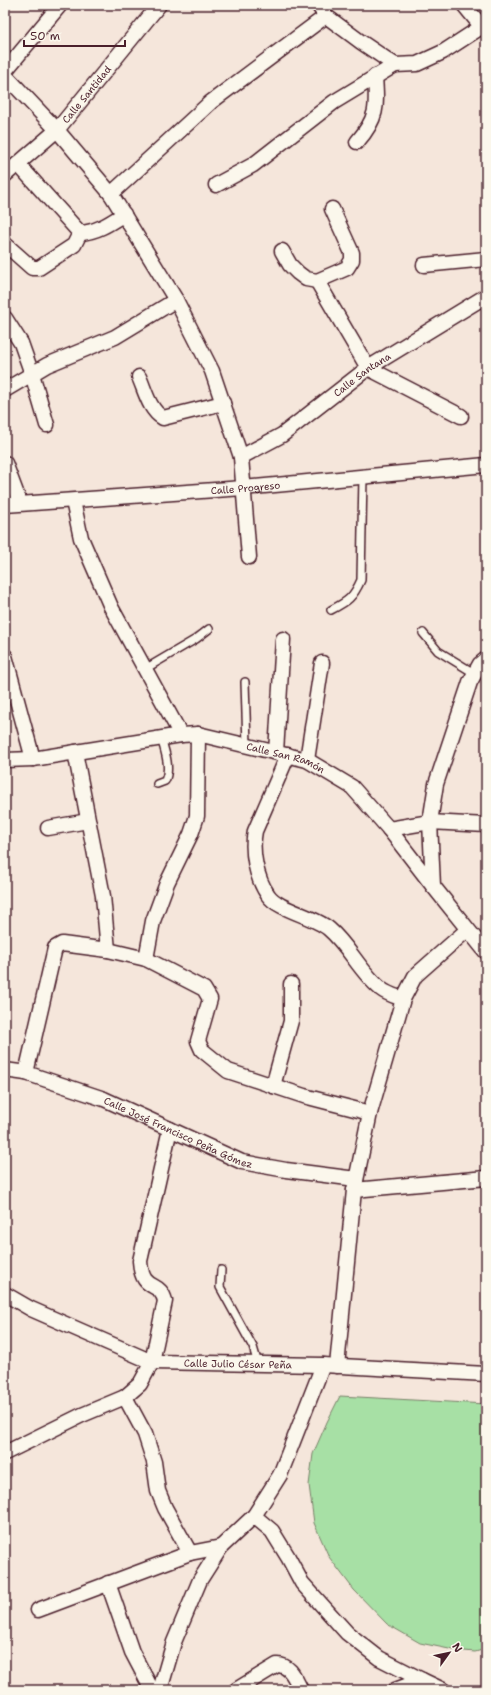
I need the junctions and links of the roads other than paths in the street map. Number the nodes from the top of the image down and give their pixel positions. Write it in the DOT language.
graph roads {
  1 [pos="60,5"];
  2 [pos="159,5"];
  3 [pos="464,5"];
  4 [pos="322,10"];
  5 [pos="484,25"];
  6 [pos="395,65"];
  7 [pos="5,71"];
  8 [pos="5,75"];
  9 [pos="375,76"];
  10 [pos="57,130"];
  11 [pos="357,142"];
  12 [pos="18,164"];
  13 [pos="5,175"];
  14 [pos="216,185"];
  15 [pos="111,194"];
  16 [pos="332,209"];
  17 [pos="124,214"];
  18 [pos="80,233"];
  19 [pos="5,244"];
  20 [pos="282,251"];
  21 [pos="486,259"];
  22 [pos="424,265"];
  23 [pos="317,281"];
  24 [pos="486,296"];
  25 [pos="176,300"];
  26 [pos="5,318"];
  27 [pos="368,368"];
  28 [pos="32,374"];
  29 [pos="139,377"];
  30 [pos="5,390"];
  31 [pos="223,403"];
  32 [pos="461,416"];
  33 [pos="48,425"];
  34 [pos="241,457"];
  35 [pos="5,463"];
  36 [pos="486,465"];
  37 [pos="363,476"];
  38 [pos="243,488"];
  39 [pos="74,501"];
  40 [pos="20,503"];
  41 [pos="5,505"];
  42 [pos="249,557"];
  43 [pos="331,610"];
  44 [pos="209,629"];
  45 [pos="423,634"];
  46 [pos="284,639"];
  47 [pos="5,656"];
  48 [pos="486,659"];
  49 [pos="322,663"];
  50 [pos="146,669"];
  51 [pos="474,673"];
  52 [pos="245,682"];
  53 [pos="181,734"];
  54 [pos="198,734"];
  55 [pos="162,738"];
  56 [pos="248,745"];
  57 [pos="75,752"];
  58 [pos="282,753"];
  59 [pos="33,759"];
  60 [pos="5,760"];
  61 [pos="308,760"];
  62 [pos="157,784"];
  63 [pos="88,821"];
  64 [pos="430,822"];
  65 [pos="486,825"];
  66 [pos="48,828"];
  67 [pos="389,829"];
  68 [pos="433,886"];
  69 [pos="467,930"];
  70 [pos="108,950"];
  71 [pos="486,952"];
  72 [pos="146,959"];
  73 [pos="291,984"];
  74 [pos="403,999"];
  75 [pos="5,1070"];
  76 [pos="26,1074"];
  77 [pos="273,1086"];
  78 [pos="370,1113"];
  79 [pos="170,1130"];
  80 [pos="486,1178"];
  81 [pos="355,1184"];
  82 [pos="221,1270"];
  83 [pos="5,1294"];
  84 [pos="152,1362"];
  85 [pos="258,1364"];
  86 [pos="330,1366"];
  87 [pos="486,1374"];
  88 [pos="125,1397"];
  89 [pos="5,1452"];
  90 [pos="254,1516"];
  91 [pos="221,1547"];
  92 [pos="190,1553"];
  93 [pos="108,1584"];
  94 [pos="38,1610"];
  95 [pos="422,1680"];
  96 [pos="152,1690"];
  97 [pos="160,1690"];
  98 [pos="236,1690"];
  99 [pos="301,1690"];
  100 [pos="395,1690"];
  101 [pos="442,1690"];
  1 -- 7 [label="street"];
  2 -- 10 [label="street, Calle Santidad"];
  3 -- 5 [label="street"];
  4 -- 6 [label="street"];
  4 -- 15 [label="street"];
  5 -- 6 [label="street"];
  6 -- 9 [label="street"];
  8 -- 10 [label="street"];
  9 -- 11 [label="street"];
  9 -- 14 [label="street"];
  10 -- 12 [label="street, Calle Santidad"];
  10 -- 15 [label="street"];
  12 -- 13 [label="street, Calle Santidad"];
  12 -- 18 [label="street"];
  15 -- 17 [label="street"];
  16 -- 23 [label="street"];
  17 -- 18 [label="street"];
  17 -- 25 [label="street"];
  18 -- 19 [label="street"];
  20 -- 23 [label="street"];
  21 -- 22 [label="street"];
  23 -- 27 [label="street"];
  24 -- 27 [label="street, Calle Santana"];
  25 -- 28 [label="street"];
  25 -- 31 [label="street"];
  26 -- 28 [label="street"];
  27 -- 32 [label="street"];
  27 -- 34 [label="street, Calle Santana"];
  28 -- 30 [label="street"];
  28 -- 33 [label="street"];
  29 -- 31 [label="street"];
  31 -- 34 [label="street"];
  34 -- 38 [label="street"];
  35 -- 40 [label="street"];
  36 -- 37 [label="street, Calle Progreso"];
  37 -- 38 [label="street, Calle Progreso"];
  37 -- 43 [label="lane"];
  38 -- 39 [label="street, Calle Progreso"];
  38 -- 42 [label="street"];
  39 -- 40 [label="street, Calle Progreso"];
  39 -- 50 [label="street"];
  40 -- 41 [label="street, Calle Progreso"];
  44 -- 50 [label="lane"];
  45 -- 51 [label="lane"];
  46 -- 58 [label="street"];
  47 -- 59 [label="street"];
  48 -- 51 [label="street"];
  49 -- 61 [label="street"];
  50 -- 53 [label="street"];
  51 -- 64 [label="street"];
  52 -- 56 [label="lane"];
  53 -- 54 [label="street, Calle San Ramón"];
  53 -- 55 [label="street, Calle San Ramón"];
  54 -- 56 [label="street, Calle San Ramón"];
  54 -- 72 [label="street"];
  55 -- 57 [label="street, Calle San Ramón"];
  55 -- 62 [label="lane"];
  56 -- 58 [label="street, Calle San Ramón"];
  57 -- 59 [label="street, Calle San Ramón"];
  57 -- 63 [label="street"];
  58 -- 61 [label="street, Calle San Ramón"];
  58 -- 74 [label="street"];
  59 -- 60 [label="street, Calle San Ramón"];
  61 -- 67 [label="street, Calle San Ramón"];
  63 -- 66 [label="street"];
  63 -- 70 [label="street"];
  64 -- 65 [label="street"];
  64 -- 67 [label="street"];
  64 -- 68 [label="street"];
  67 -- 68 [label="street, Calle San Ramón"];
  68 -- 69 [label="street, Calle San Ramón"];
  69 -- 71 [label="street, Calle San Ramón"];
  69 -- 74 [label="street"];
  70 -- 72 [label="street"];
  70 -- 76 [label="street"];
  72 -- 77 [label="street"];
  73 -- 77 [label="street"];
  74 -- 78 [label="street"];
  75 -- 76 [label="street, Calle José Francisco Peña Gómez"];
  76 -- 79 [label="street, Calle José Francisco Peña Gómez"];
  77 -- 78 [label="street"];
  78 -- 81 [label="street"];
  79 -- 81 [label="street, Calle José Francisco Peña Gómez"];
  79 -- 84 [label="street"];
  80 -- 81 [label="street, Calle José Francisco Peña Gómez"];
  81 -- 86 [label="street"];
  82 -- 85 [label="lane"];
  83 -- 84 [label="street, Calle Julio César Peña"];
  84 -- 85 [label="street, Calle Julio César Peña"];
  84 -- 88 [label="street"];
  85 -- 86 [label="street, Calle Julio César Peña"];
  86 -- 87 [label="street, Calle Julio César Peña"];
  86 -- 90 [label="street"];
  88 -- 89 [label="street"];
  88 -- 92 [label="street"];
  90 -- 91 [label="street"];
  90 -- 95 [label="street"];
  91 -- 92 [label="street"];
  91 -- 97 [label="street"];
  92 -- 93 [label="street"];
  93 -- 94 [label="street"];
  93 -- 96 [label="street"];
  95 -- 100 [label="street"];
  95 -- 101 [label="street"];
  98 -- 99 [label="street"];
}
